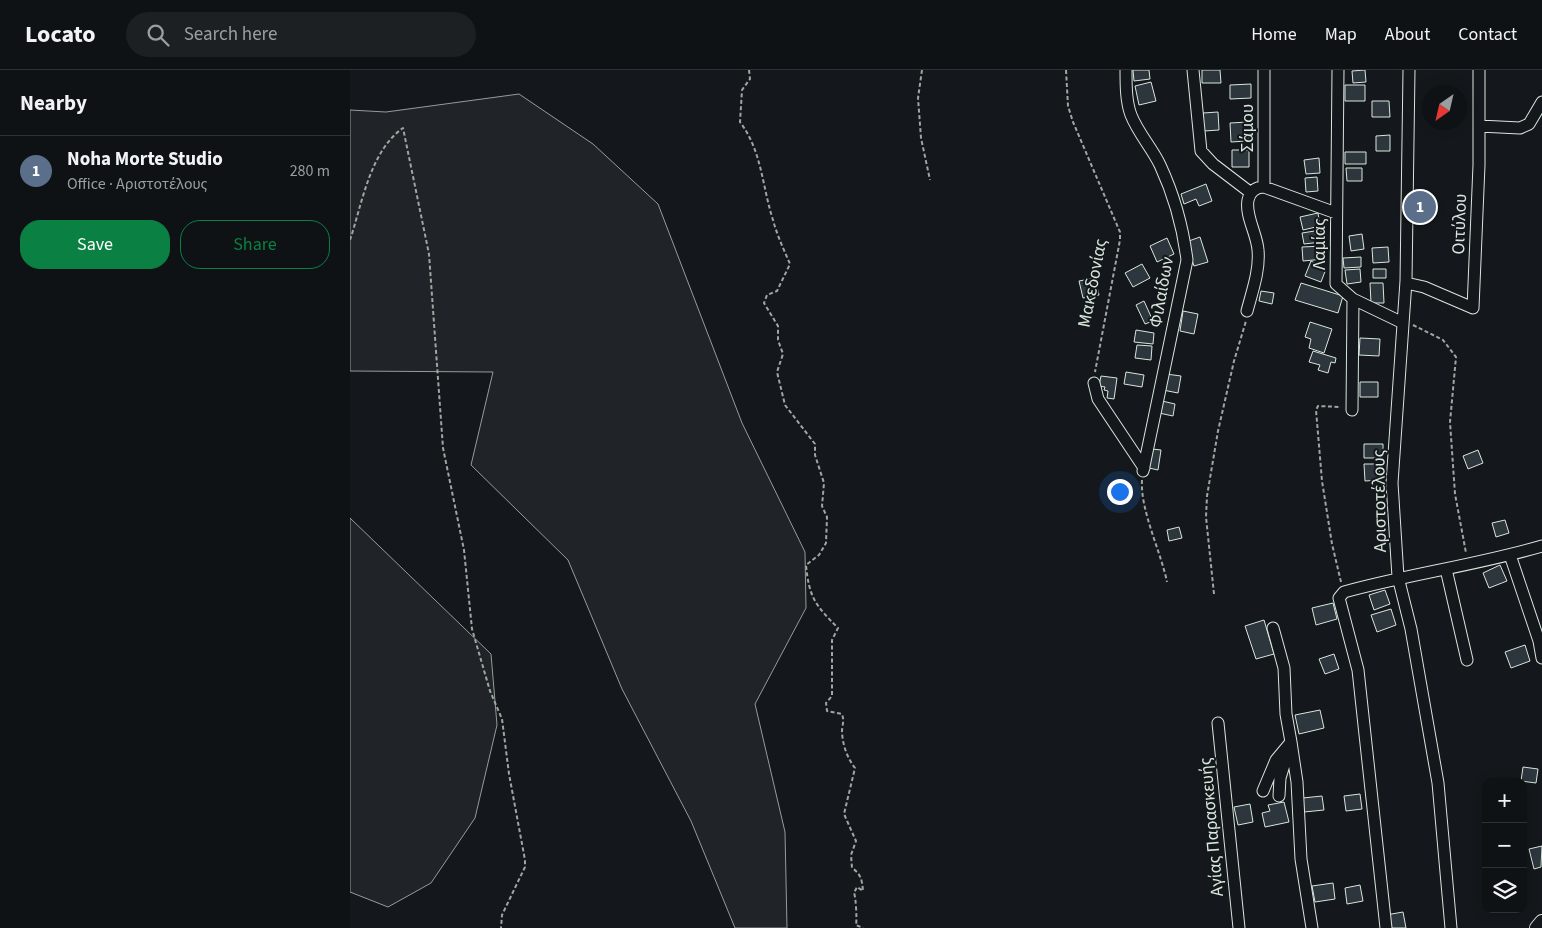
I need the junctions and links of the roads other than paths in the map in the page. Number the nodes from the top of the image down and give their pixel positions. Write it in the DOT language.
graph roads {
  1 [pos="1126,70"];
  2 [pos="1193,70"];
  3 [pos="1264,70"];
  4 [pos="1338,70"];
  5 [pos="1409,70"];
  6 [pos="1479,70"];
  7 [pos="1542,102"];
  8 [pos="1479,126"];
  9 [pos="1264,187"];
  10 [pos="1251,193"];
  11 [pos="1336,213"];
  12 [pos="1406,284"];
  13 [pos="1353,299"];
  14 [pos="1247,311"];
  15 [pos="1403,323"];
  16 [pos="1094,382"];
  17 [pos="1352,410"];
  18 [pos="1542,546"];
  19 [pos="1510,555"];
  20 [pos="1446,569"];
  21 [pos="1398,577"];
  22 [pos="1273,628"];
  23 [pos="1542,658"];
  24 [pos="1467,660"];
  25 [pos="1218,723"];
  26 [pos="1291,742"];
  27 [pos="1263,790"];
  28 [pos="1279,796"];
  29 [pos="1542,922"];
  30 [pos="1239,928"];
  31 [pos="1312,928"];
  32 [pos="1386,928"];
  33 [pos="1451,928"];
  34 [pos="1537,928"];
  1 -- 16 [label="street, Φιλαίδων"];
  2 -- 10 [label="street"];
  3 -- 9 [label="street, Σάμου"];
  4 -- 11 [label="street, Λαμίας"];
  5 -- 12 [label="street, Αριστοτέλους"];
  6 -- 8 [label="street, Οιτύλου"];
  7 -- 8 [label="street"];
  8 -- 12 [label="street, Οιτύλου"];
  9 -- 10 [label="street"];
  9 -- 11 [label="street"];
  10 -- 14 [label="street"];
  11 -- 13 [label="street, Λαμίας"];
  12 -- 15 [label="street, Αριστοτέλους"];
  13 -- 15 [label="street, Λαμίας"];
  13 -- 17 [label="street"];
  15 -- 21 [label="street, Αριστοτέλους"];
  18 -- 19 [label="street"];
  19 -- 20 [label="street"];
  19 -- 23 [label="street"];
  20 -- 21 [label="street"];
  20 -- 24 [label="street"];
  21 -- 32 [label="street"];
  21 -- 33 [label="street, Αριστοτέλους"];
  22 -- 26 [label="street"];
  25 -- 30 [label="street, Αγίας Παρασκευής"];
  26 -- 27 [label="street"];
  26 -- 28 [label="street"];
  26 -- 31 [label="street"];
  29 -- 34 [label="main road"];
}
